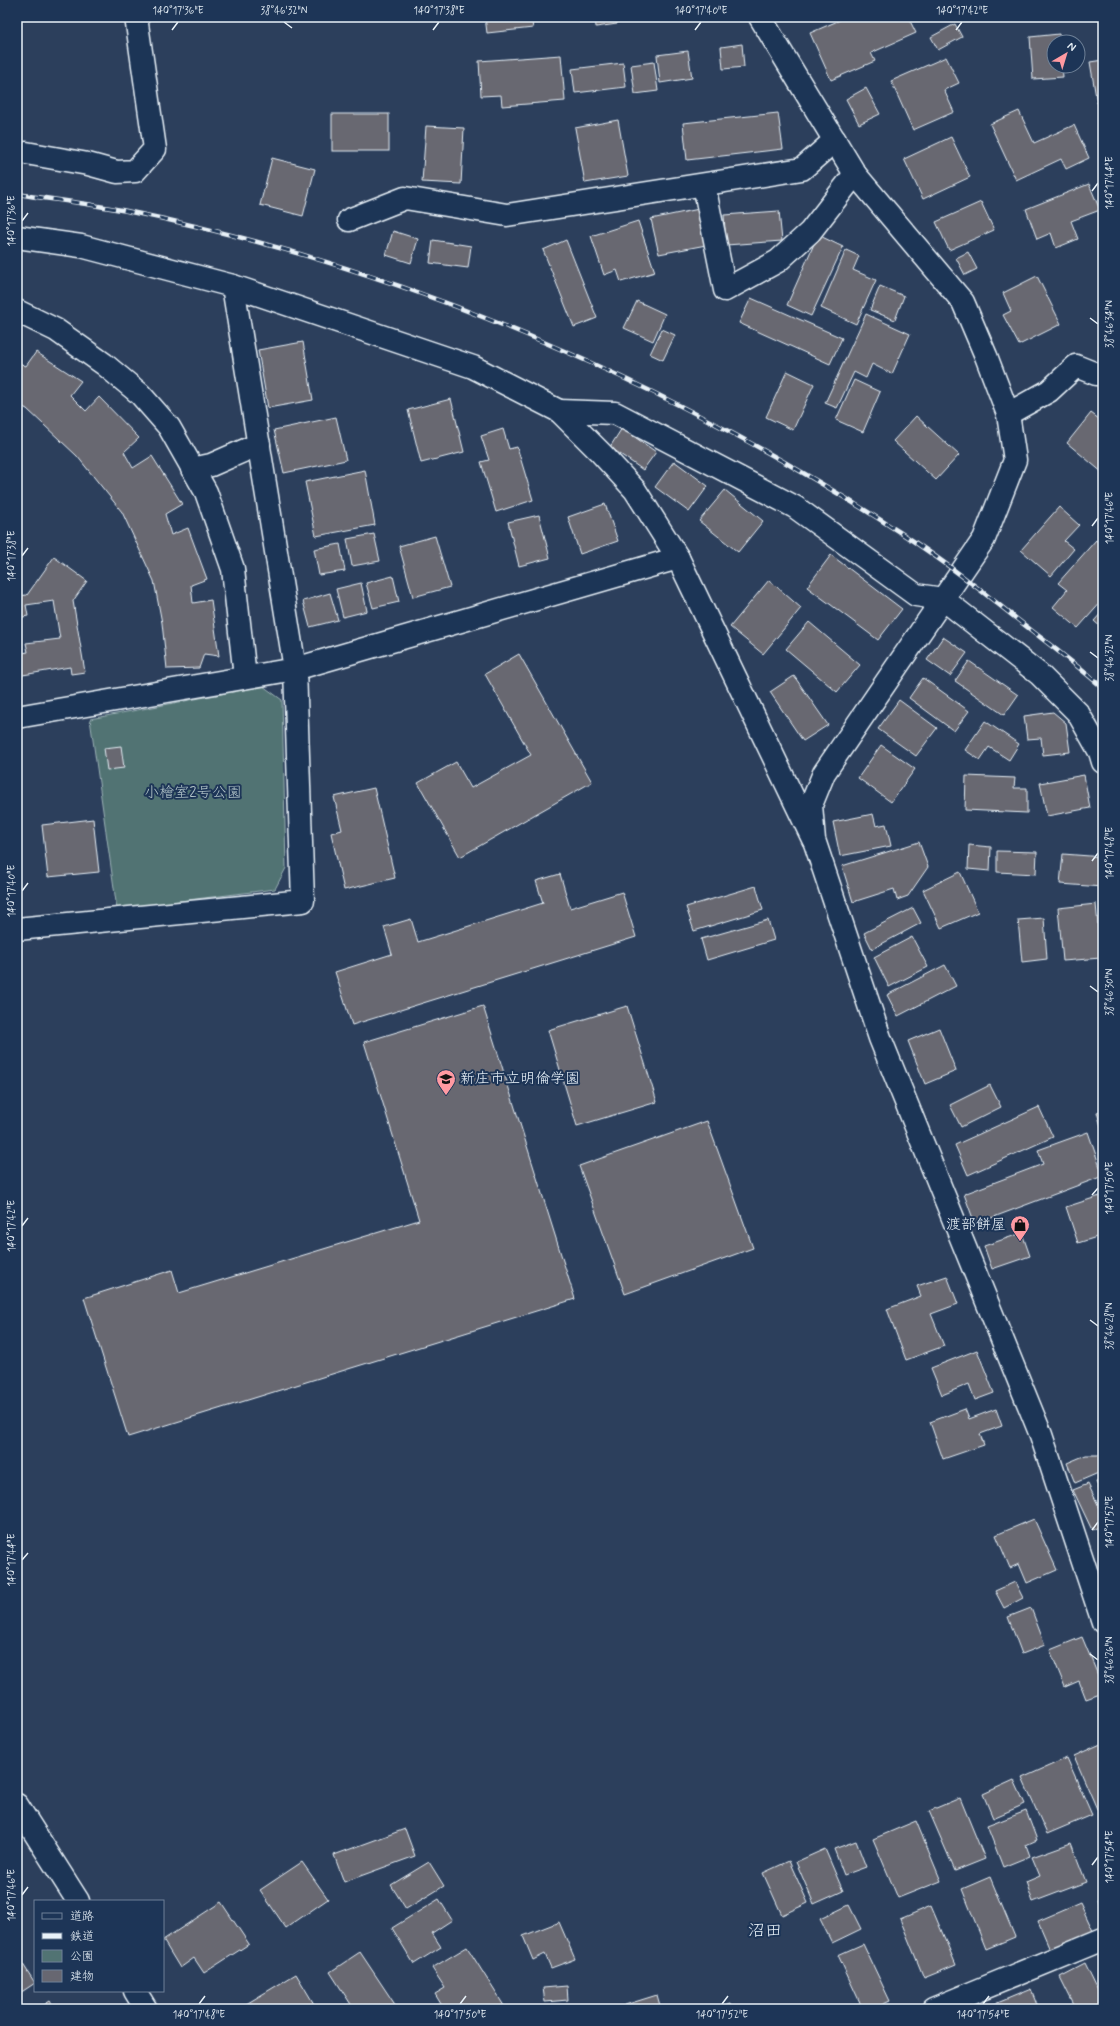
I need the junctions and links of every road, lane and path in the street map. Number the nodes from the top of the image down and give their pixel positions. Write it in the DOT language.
graph roads {
  1 [pos="136,17"];
  2 [pos="760,17"];
  3 [pos="835,140"];
  4 [pos="26,153"];
  5 [pos="855,174"];
  6 [pos="704,185"];
  7 [pos="349,220"];
  8 [pos="17,237"];
  9 [pos="233,286"];
  10 [pos="17,311"];
  11 [pos="1103,374"];
  12 [pos="559,412"];
  13 [pos="1008,414"];
  14 [pos="259,444"];
  15 [pos="192,469"];
  16 [pos="678,558"];
  17 [pos="943,599"];
  18 [pos="295,669"];
  19 [pos="245,677"];
  20 [pos="17,717"];
  21 [pos="1103,762"];
  22 [pos="814,840"];
  23 [pos="17,929"];
  24 [pos="1103,1622"];
  25 [pos="17,1805"];
  26 [pos="77,1900"];
  27 [pos="1103,1939"];
  28 [pos="136,1992"];
  29 [pos="146,2009"];
  30 [pos="933,2009"];
  1 -- 4 [label="street"];
  2 -- 3 [label="street"];
  3 -- 5 [label="street"];
  3 -- 6 [label="street"];
  5 -- 6 [label="street"];
  5 -- 13 [label="street"];
  6 -- 7 [label="street"];
  8 -- 9 [label="street"];
  9 -- 12 [label="street"];
  9 -- 14 [label="street"];
  10 -- 15 [label="street"];
  11 -- 13 [label="street"];
  12 -- 16 [label="street"];
  12 -- 17 [label="street"];
  13 -- 17 [label="street"];
  14 -- 15 [label="street"];
  14 -- 18 [label="street"];
  15 -- 19 [label="street"];
  16 -- 18 [label="street"];
  16 -- 22 [label="street"];
  17 -- 21 [label="street"];
  17 -- 22 [label="street"];
  18 -- 19 [label="street"];
  18 -- 23 [label="street"];
  19 -- 20 [label="street"];
  22 -- 24 [label="street"];
  25 -- 26 [label="street"];
  27 -- 30 [label="street"];
  28 -- 29 [label="street"];
}
